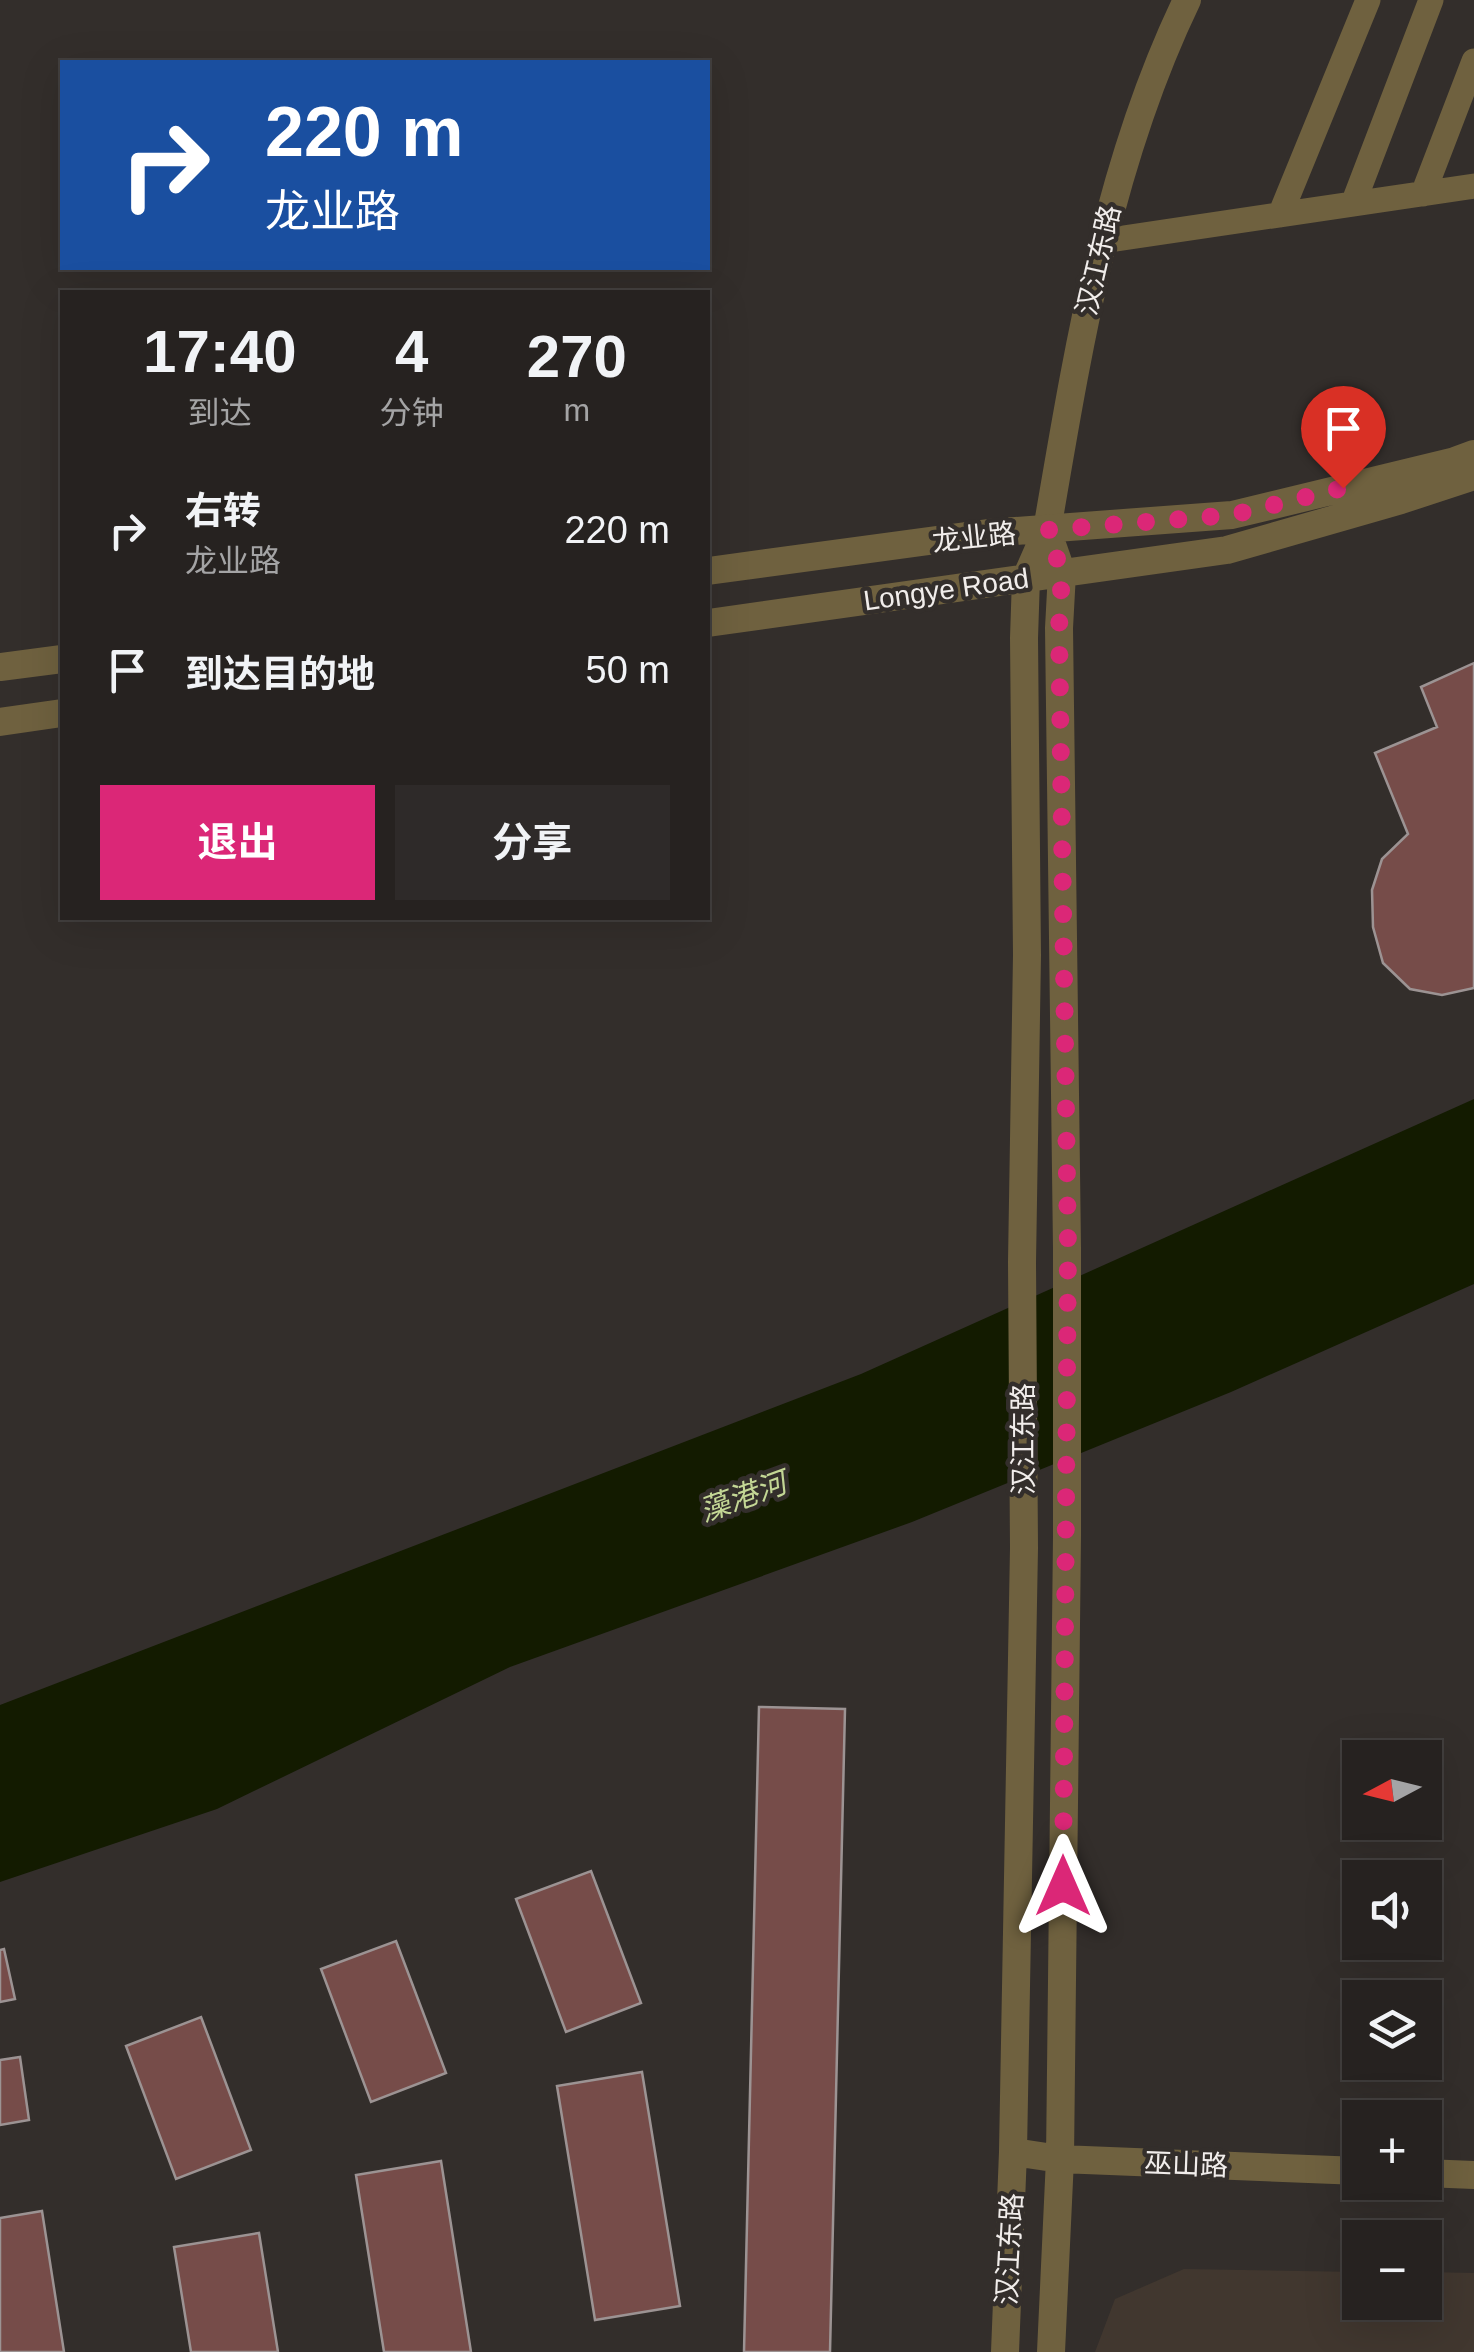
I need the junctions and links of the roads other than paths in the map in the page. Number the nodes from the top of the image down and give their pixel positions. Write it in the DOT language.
graph roads {
  1 [pos="1186,0"];
  2 [pos="1368,0"];
  3 [pos="1431,0"];
  4 [pos="1474,60"];
  5 [pos="1474,186"];
  6 [pos="1423,194"];
  7 [pos="1354,204"];
  8 [pos="1280,215"];
  9 [pos="1103,241"];
  10 [pos="1474,454"];
  11 [pos="1474,476"];
  12 [pos="1047,530"];
  13 [pos="710,571"];
  14 [pos="1062,573"];
  15 [pos="1026,578"];
  16 [pos="710,623"];
  17 [pos="60,658"];
  18 [pos="0,667"];
  19 [pos="60,713"];
  20 [pos="0,722"];
  21 [pos="1013,2152"];
  22 [pos="1060,2159"];
  23 [pos="1342,2169"];
  24 [pos="1442,2174"];
  25 [pos="1474,2175"];
  26 [pos="1004,2352"];
  27 [pos="1051,2352"];
  1 -- 9 [label="street, 汉江东路"];
  2 -- 8 [label="lane"];
  3 -- 7 [label="lane"];
  4 -- 6 [label="lane"];
  5 -- 6 [label="lane"];
  6 -- 7 [label="lane"];
  7 -- 8 [label="lane"];
  8 -- 9 [label="lane"];
  9 -- 12 [label="street, 汉江东路"];
  10 -- 12 [label="street, 龙业路"];
  11 -- 14 [label="street, Longye Road"];
  12 -- 13 [label="street, 龙业路"];
  12 -- 14 [label="street, 汉江东路"];
  12 -- 15 [label="street, 汉江东路"];
  14 -- 15 [label="street, Longye Road"];
  14 -- 22 [label="street, 汉江东路"];
  15 -- 16 [label="street, Longye Road"];
  15 -- 21 [label="street, 汉江东路"];
  17 -- 18 [label="street"];
  19 -- 20 [label="street"];
  21 -- 22 [label="street, 巫山路"];
  21 -- 26 [label="street, 汉江东路"];
  22 -- 23 [label="street, 巫山路"];
  22 -- 27 [label="street, 汉江东路"];
  24 -- 25 [label="street"];
}
